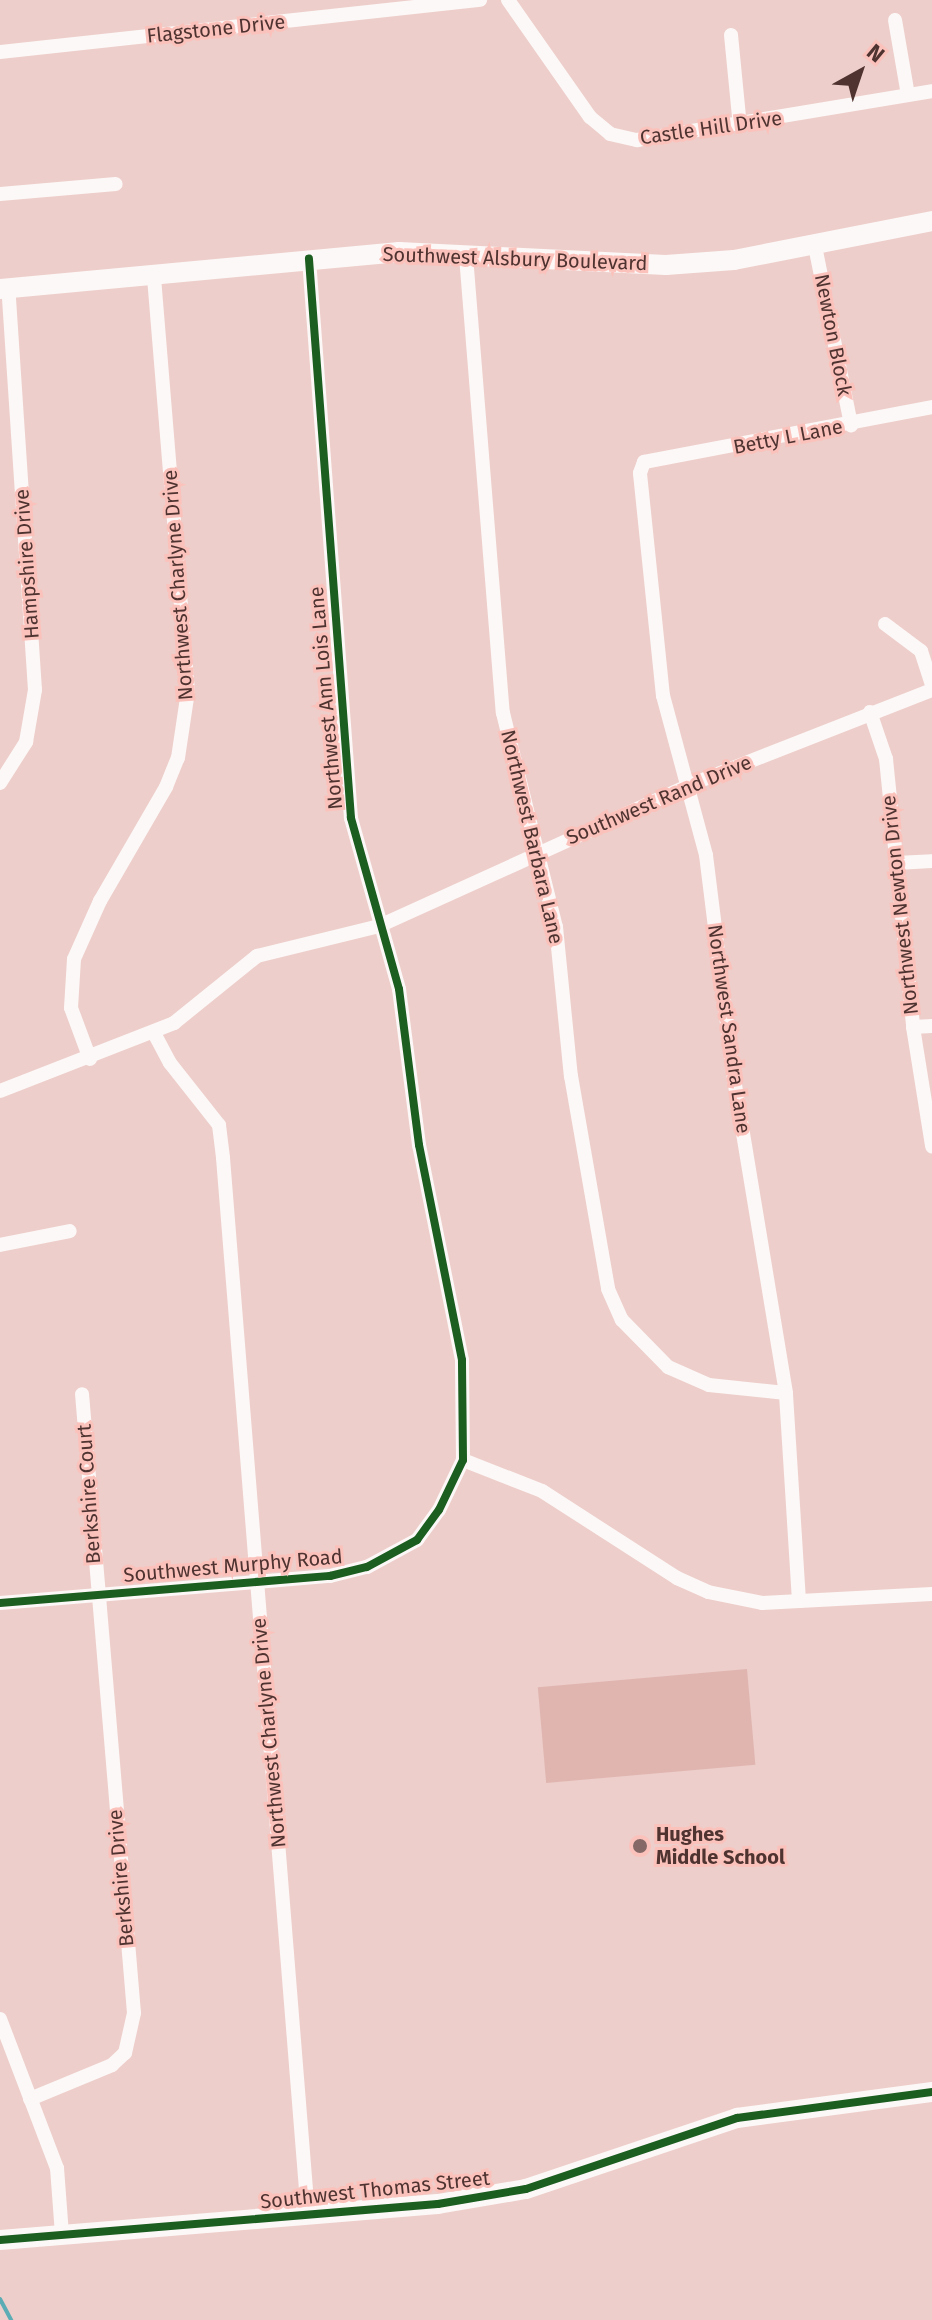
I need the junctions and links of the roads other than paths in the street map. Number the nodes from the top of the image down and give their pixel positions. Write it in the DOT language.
graph roads {
  1 [pos="480,0"];
  2 [pos="508,0"];
  3 [pos="387,6"];
  4 [pos="895,20"];
  5 [pos="731,35"];
  6 [pos="0,52"];
  7 [pos="932,91"];
  8 [pos="908,95"];
  9 [pos="740,126"];
  10 [pos="116,184"];
  11 [pos="0,194"];
  12 [pos="932,221"];
  13 [pos="815,246"];
  14 [pos="466,256"];
  15 [pos="309,259"];
  16 [pos="154,273"];
  17 [pos="4,288"];
  18 [pos="932,407"];
  19 [pos="851,425"];
  20 [pos="644,462"];
  21 [pos="885,624"];
  22 [pos="932,687"];
  23 [pos="870,712"];
  24 [pos="0,783"];
  25 [pos="687,786"];
  26 [pos="539,851"];
  27 [pos="932,861"];
  28 [pos="896,863"];
  29 [pos="379,926"];
  30 [pos="932,1026"];
  31 [pos="913,1027"];
  32 [pos="154,1033"];
  33 [pos="90,1059"];
  34 [pos="0,1091"];
  35 [pos="932,1146"];
  36 [pos="70,1231"];
  37 [pos="0,1245"];
  38 [pos="786,1393"];
  39 [pos="82,1394"];
  40 [pos="463,1460"];
  41 [pos="257,1582"];
  42 [pos="932,1594"];
  43 [pos="97,1595"];
  44 [pos="799,1601"];
  45 [pos="0,1603"];
  46 [pos="0,2019"];
  47 [pos="932,2092"];
  48 [pos="30,2099"];
  49 [pos="308,2214"];
  50 [pos="62,2235"];
  51 [pos="0,2240"];
  1 -- 3 [label="street, Flagstone Drive"];
  2 -- 9 [label="street, Castle Hill Drive"];
  3 -- 6 [label="street, Flagstone Drive"];
  4 -- 8 [label="street"];
  5 -- 9 [label="street"];
  7 -- 8 [label="street, Castle Hill Drive"];
  8 -- 9 [label="street, Castle Hill Drive"];
  10 -- 11 [label="street"];
  12 -- 13 [label="street, Southwest Alsbury Boulevard"];
  13 -- 14 [label="street, Southwest Alsbury Boulevard"];
  13 -- 19 [label="street, Newton Block"];
  14 -- 15 [label="street, Southwest Alsbury Boulevard"];
  14 -- 26 [label="street, Northwest Barbara Lane"];
  15 -- 16 [label="street, Southwest Alsbury Boulevard"];
  15 -- 29 [label="street, Northwest Ann Lois Lane"];
  16 -- 17 [label="street, Southwest Alsbury Boulevard"];
  16 -- 33 [label="street, Northwest Charlyne Drive"];
  17 -- 24 [label="street, Hampshire Drive"];
  18 -- 19 [label="street, Betty L Lane"];
  19 -- 20 [label="street, Betty L Lane"];
  20 -- 25 [label="street, Northwest Sandra Lane"];
  21 -- 22 [label="street"];
  22 -- 23 [label="street, Southwest Rand Drive"];
  23 -- 25 [label="street, Southwest Rand Drive"];
  23 -- 28 [label="street, Northwest Newton Drive"];
  25 -- 26 [label="street, Southwest Rand Drive"];
  25 -- 38 [label="street, Northwest Sandra Lane"];
  26 -- 29 [label="street, Southwest Rand Drive"];
  26 -- 38 [label="street, Northwest Barbara Lane"];
  27 -- 28 [label="street"];
  28 -- 31 [label="street, Northwest Newton Drive"];
  29 -- 32 [label="street, Southwest Rand Drive"];
  29 -- 40 [label="street, Northwest Ann Lois Lane"];
  30 -- 31 [label="street"];
  31 -- 35 [label="street, Northwest Newton Drive"];
  32 -- 33 [label="street, Southwest Rand Drive"];
  32 -- 41 [label="street, Northwest Charlyne Drive"];
  33 -- 34 [label="street, Southwest Rand Drive"];
  36 -- 37 [label="street"];
  38 -- 44 [label="street, Northwest Sandra Lane"];
  39 -- 43 [label="street, Berkshire Court"];
  40 -- 41 [label="street, Southwest Murphy Road"];
  40 -- 44 [label="street"];
  41 -- 43 [label="street, Southwest Murphy Road"];
  41 -- 49 [label="street, Northwest Charlyne Drive"];
  42 -- 44 [label="street"];
  43 -- 45 [label="street, Southwest Murphy Road"];
  43 -- 48 [label="street, Berkshire Drive"];
  46 -- 48 [label="street"];
  47 -- 49 [label="street, Southwest Thomas Street"];
  48 -- 50 [label="street"];
  49 -- 50 [label="street, Southwest Thomas Street"];
  50 -- 51 [label="street, Southwest Thomas Street"];
}
